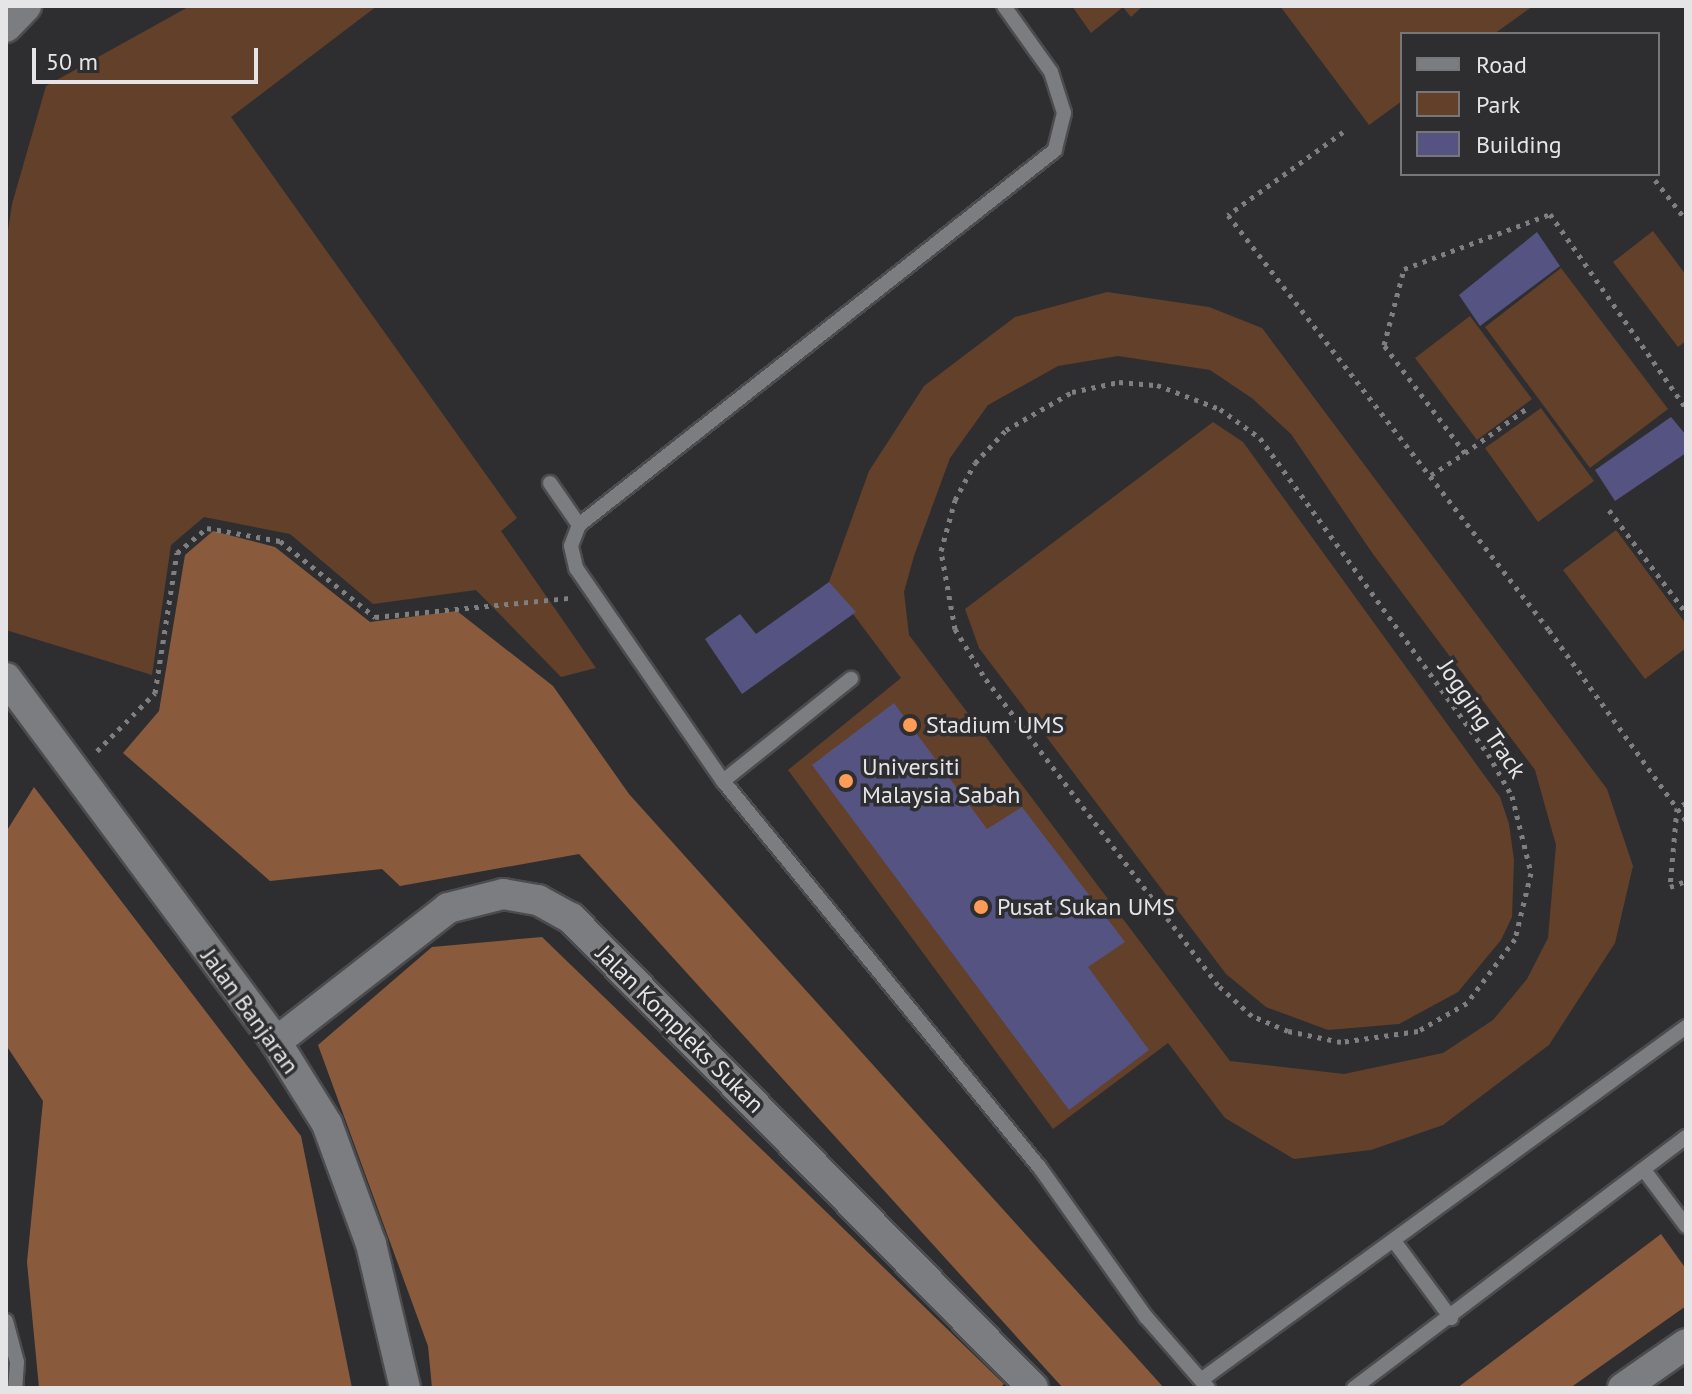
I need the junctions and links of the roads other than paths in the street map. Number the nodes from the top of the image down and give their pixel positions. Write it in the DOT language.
graph roads {
  1 [pos="26,6"];
  2 [pos="1004,6"];
  3 [pos="6,27"];
  4 [pos="550,483"];
  5 [pos="579,525"];
  6 [pos="6,678"];
  7 [pos="851,679"];
  8 [pos="723,781"];
  9 [pos="1686,1027"];
  10 [pos="276,1042"];
  11 [pos="1685,1139"];
  12 [pos="1644,1170"];
  13 [pos="1686,1226"];
  14 [pos="1394,1241"];
  15 [pos="1451,1318"];
  16 [pos="6,1321"];
  17 [pos="1686,1344"];
  18 [pos="1204,1384"];
  19 [pos="1028,1386"];
  20 [pos="15,1388"];
  21 [pos="405,1388"];
  22 [pos="1354,1388"];
  23 [pos="1623,1388"];
  1 -- 3 [label="street"];
  2 -- 5 [label="lane"];
  4 -- 5 [label="lane"];
  5 -- 8 [label="lane"];
  6 -- 10 [label="street, Jalan Banjaran"];
  7 -- 8 [label="lane"];
  8 -- 18 [label="lane"];
  9 -- 14 [label="lane"];
  10 -- 19 [label="street, Jalan Kompleks Sukan"];
  10 -- 21 [label="street, Jalan Banjaran"];
  11 -- 12 [label="lane"];
  12 -- 13 [label="lane"];
  12 -- 15 [label="lane"];
  14 -- 15 [label="lane"];
  14 -- 18 [label="lane"];
  15 -- 22 [label="lane"];
  16 -- 20 [label="lane"];
  17 -- 23 [label="street"];
}
